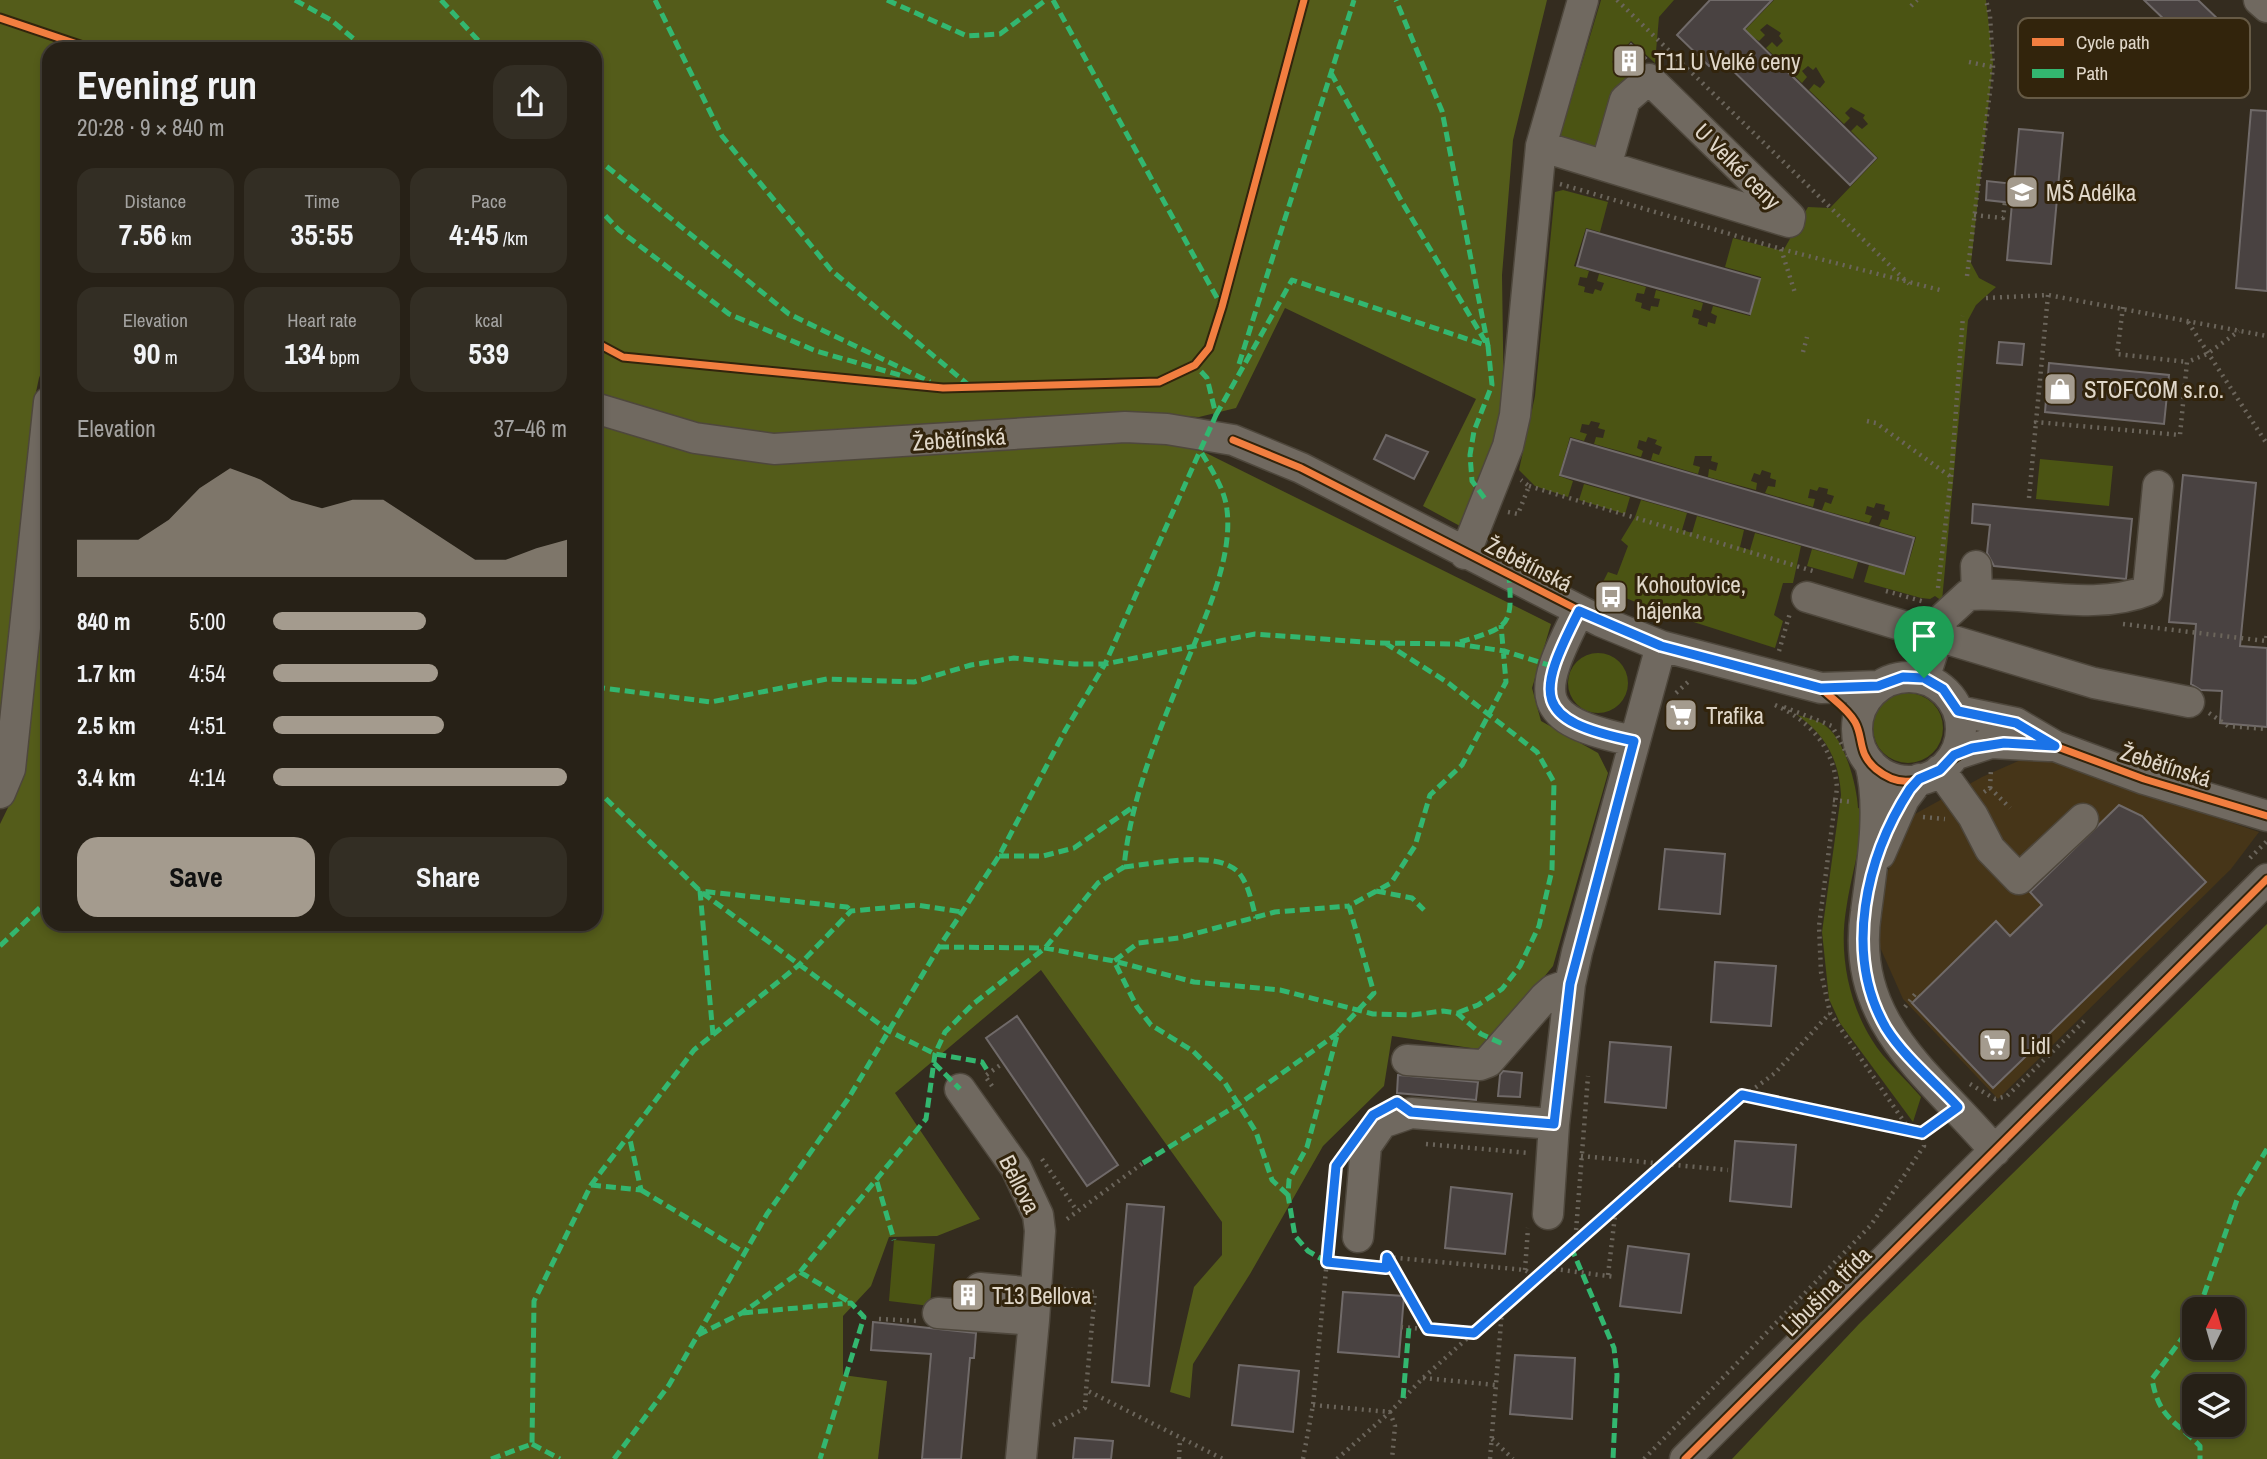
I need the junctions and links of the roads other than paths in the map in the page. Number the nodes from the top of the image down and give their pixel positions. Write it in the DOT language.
graph roads {
  1 [pos="1583,0"];
  2 [pos="2259,0"];
  3 [pos="2267,7"];
  4 [pos="1541,146"];
  5 [pos="1606,166"];
  6 [pos="602,410"];
  7 [pos="42,467"];
  8 [pos="2158,486"];
  9 [pos="1465,554"];
  10 [pos="1812,584"];
  11 [pos="1579,611"];
  12 [pos="1941,617"];
  13 [pos="1661,646"];
  14 [pos="1924,678"];
  15 [pos="1878,686"];
  16 [pos="1821,688"];
  17 [pos="2189,702"];
  18 [pos="1958,711"];
  19 [pos="1857,725"];
  20 [pos="1634,741"];
  21 [pos="2055,746"];
  22 [pos="1861,764"];
  23 [pos="1938,768"];
  24 [pos="0,793"];
  25 [pos="2267,816"];
  26 [pos="2083,819"];
  27 [pos="1872,870"];
  28 [pos="2266,880"];
  29 [pos="1570,984"];
  30 [pos="1407,1060"];
  31 [pos="960,1089"];
  32 [pos="1554,1124"];
  33 [pos="1994,1151"];
  34 [pos="1539,1216"];
  35 [pos="1358,1237"];
  36 [pos="980,1288"];
  37 [pos="1045,1301"];
  38 [pos="938,1312"];
  39 [pos="1021,1459"];
  40 [pos="1685,1459"];
  1 -- 4 [label="street"];
  2 -- 3 [label="street"];
  4 -- 5 [label="street, U Velké ceny"];
  4 -- 9 [label="street"];
  5 -- 5 [label="street, U Velké ceny"];
  6 -- 9 [label="street, Žebětínská"];
  7 -- 24 [label="street"];
  8 -- 12 [label="street"];
  9 -- 11 [label="street, Žebětínská"];
  10 -- 12 [label="street"];
  11 -- 13 [label="street, Žebětínská"];
  11 -- 20 [label="street"];
  12 -- 14 [label="street"];
  12 -- 17 [label="street"];
  13 -- 16 [label="street, Žebětínská"];
  13 -- 20 [label="street"];
  14 -- 15 [label="street"];
  14 -- 18 [label="street"];
  15 -- 16 [label="street, Žebětínská"];
  15 -- 19 [label="street"];
  16 -- 19 [label="street, Žebětínská"];
  18 -- 21 [label="street, Žebětínská"];
  18 -- 23 [label="street"];
  19 -- 22 [label="street"];
  20 -- 29 [label="street"];
  21 -- 23 [label="street, Žebětínská"];
  21 -- 25 [label="street, Žebětínská"];
  22 -- 23 [label="street"];
  22 -- 27 [label="street"];
  23 -- 26 [label="street"];
  23 -- 27 [label="street"];
  27 -- 33 [label="street"];
  28 -- 33 [label="street, Libušina třída"];
  29 -- 30 [label="street"];
  29 -- 32 [label="street"];
  31 -- 37 [label="street, Bellova"];
  32 -- 34 [label="street"];
  32 -- 35 [label="street"];
  33 -- 40 [label="street, Libušina třída"];
  36 -- 37 [label="street"];
  37 -- 38 [label="street"];
  37 -- 39 [label="street, Bellova"];
}
